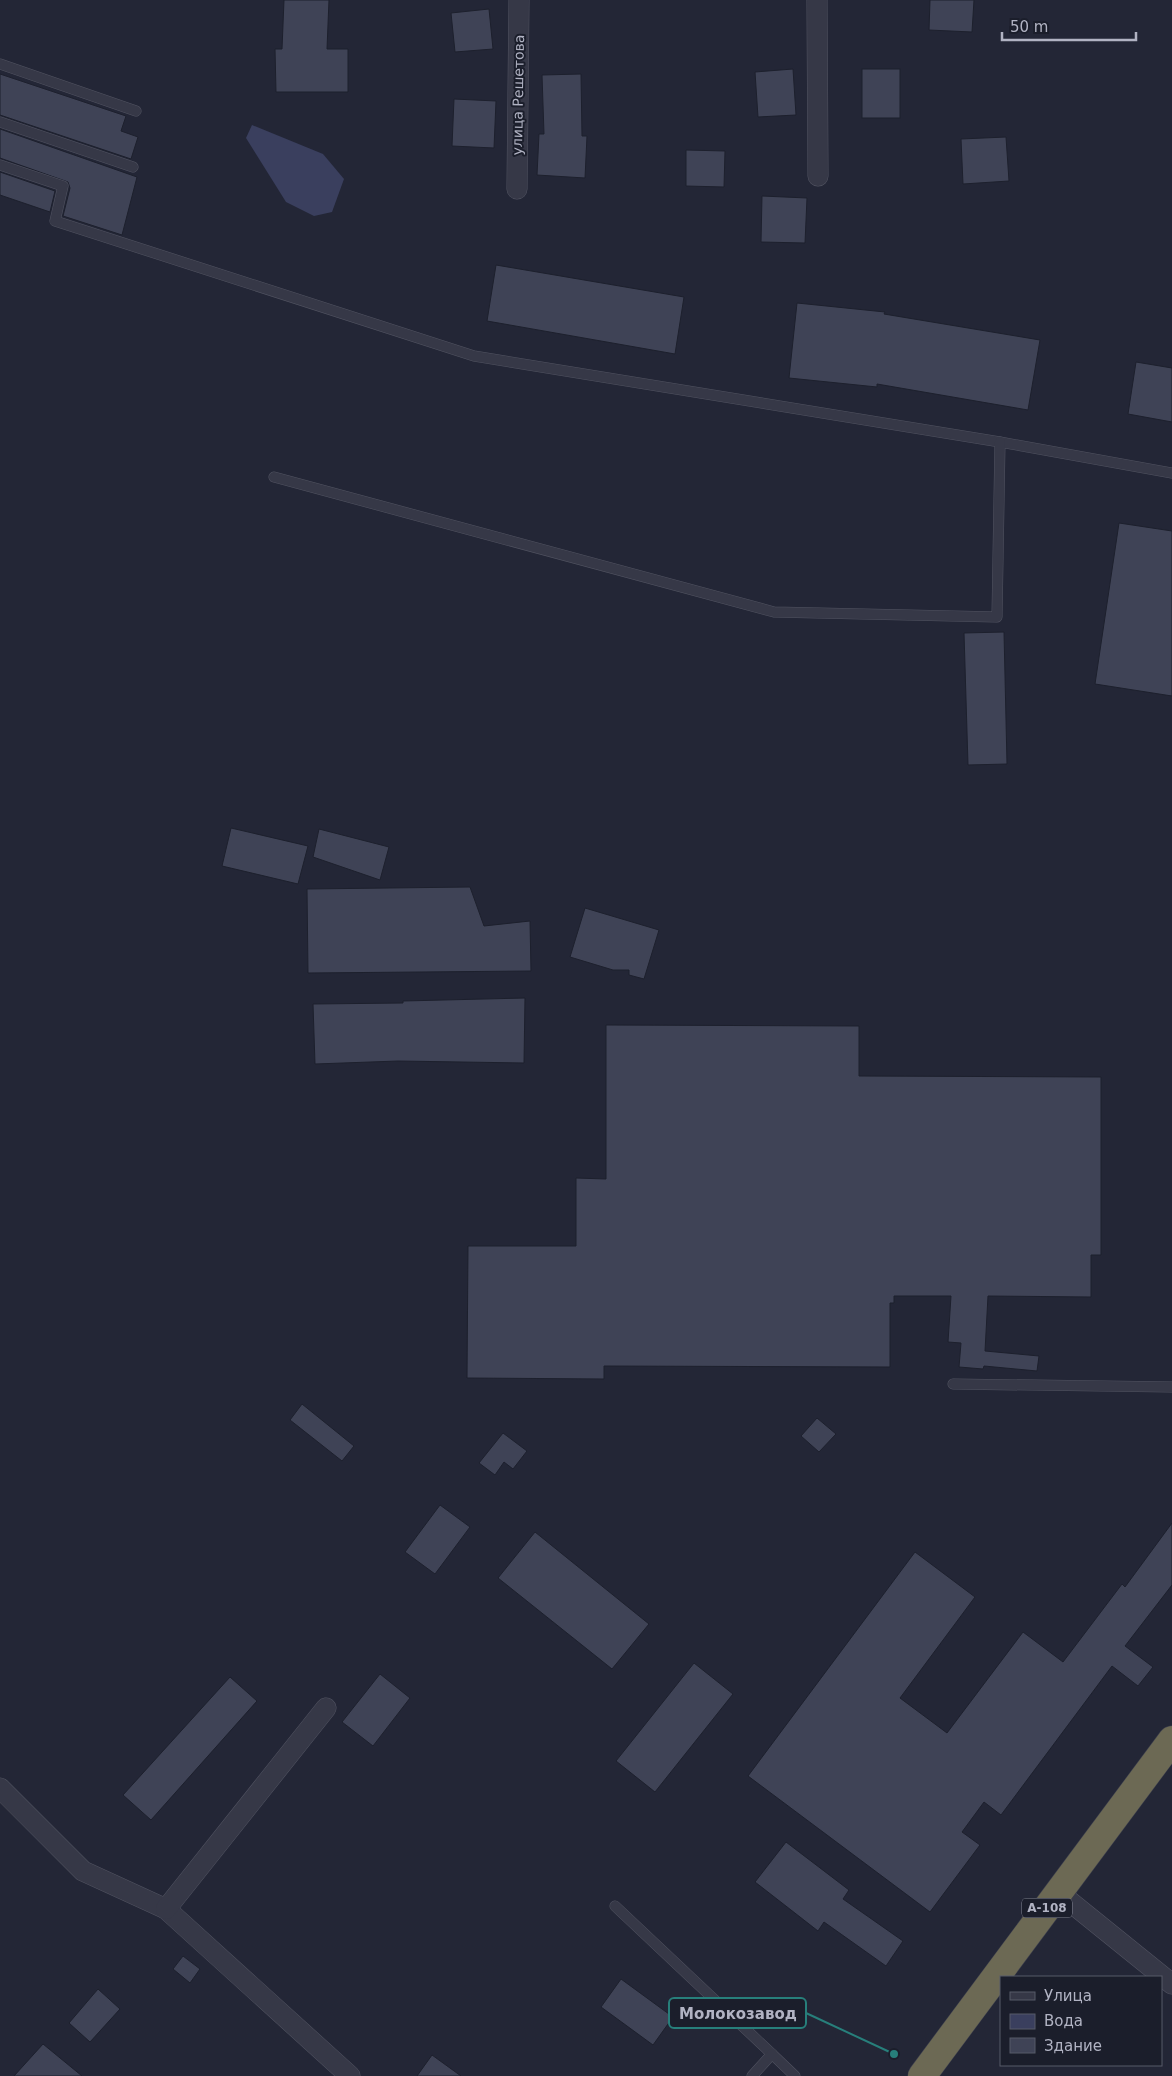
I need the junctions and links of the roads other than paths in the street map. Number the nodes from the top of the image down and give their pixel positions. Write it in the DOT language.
graph roads {
  1 [pos="519,0"];
  2 [pos="817,0"];
  3 [pos="0,64"];
  4 [pos="136,111"];
  5 [pos="0,122"];
  6 [pos="0,165"];
  7 [pos="132,167"];
  8 [pos="818,176"];
  9 [pos="517,189"];
  10 [pos="1000,442"];
  11 [pos="1172,473"];
  12 [pos="274,477"];
  13 [pos="953,1384"];
  14 [pos="1172,1388"];
  15 [pos="326,1708"];
  16 [pos="1172,1740"];
  17 [pos="0,1788"];
  18 [pos="1058,1892"];
  19 [pos="615,1906"];
  20 [pos="166,1909"];
  21 [pos="1172,1984"];
  22 [pos="772,2054"];
  23 [pos="350,2076"];
  24 [pos="752,2076"];
  25 [pos="796,2076"];
  26 [pos="922,2076"];
  1 -- 9 [label="street, улица Решетова"];
  2 -- 8 [label="street"];
  3 -- 4 [label="lane"];
  5 -- 7 [label="lane"];
  6 -- 10 [label="lane"];
  10 -- 11 [label="lane"];
  10 -- 12 [label="lane"];
  13 -- 14 [label="lane"];
  15 -- 20 [label="street"];
  16 -- 18 [label="highway, А-108"];
  17 -- 20 [label="street"];
  18 -- 21 [label="street"];
  18 -- 26 [label="highway, А-108"];
  19 -- 22 [label="lane"];
  20 -- 23 [label="street"];
  22 -- 24 [label="lane"];
  22 -- 25 [label="lane"];
}
